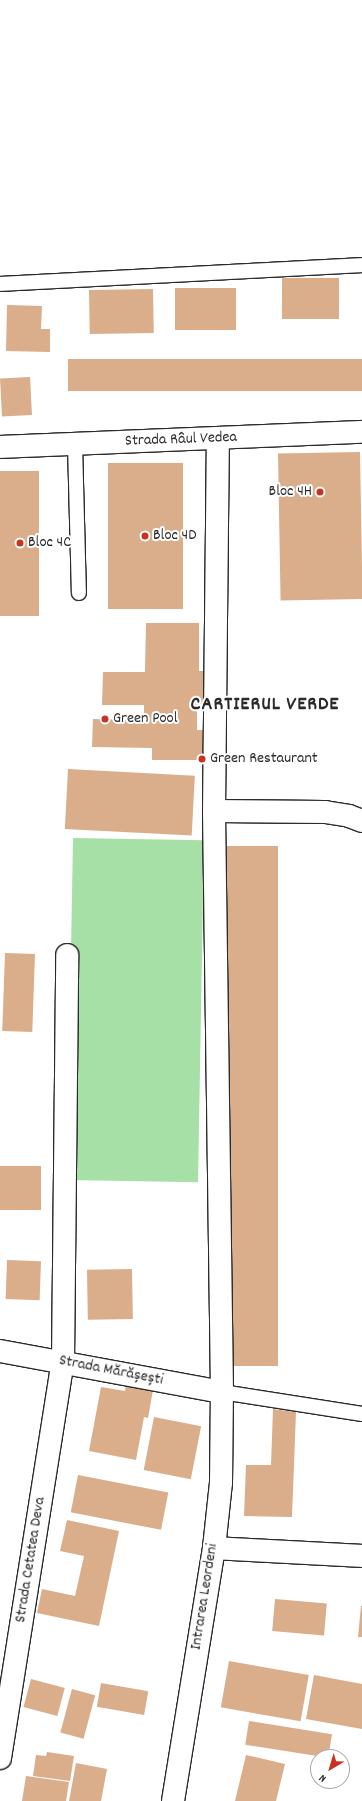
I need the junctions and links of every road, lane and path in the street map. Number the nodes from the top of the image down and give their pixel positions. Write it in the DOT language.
graph roads {
  1 [pos="362,265"];
  2 [pos="0,284"];
  3 [pos="362,432"];
  4 [pos="218,438"];
  5 [pos="75,444"];
  6 [pos="0,448"];
  7 [pos="79,593"];
  8 [pos="214,811"];
  9 [pos="362,821"];
  10 [pos="66,956"];
  11 [pos="0,1351"];
  12 [pos="63,1362"];
  13 [pos="222,1392"];
  14 [pos="362,1414"];
  15 [pos="214,1548"];
  16 [pos="362,1556"];
  17 [pos="0,1758"];
  18 [pos="172,1801"];
  1 -- 2 [label="lane"];
  3 -- 4 [label="street, Strada Râul Vedea"];
  4 -- 5 [label="street, Strada Râul Vedea"];
  4 -- 8 [label="street, Intrarea Leordeni"];
  5 -- 6 [label="street, Strada Râul Vedea"];
  5 -- 7 [label="lane"];
  8 -- 9 [label="street"];
  8 -- 13 [label="street, Intrarea Leordeni"];
  10 -- 12 [label="street, Strada Cetatea Deva"];
  11 -- 12 [label="street, Strada Mărășești"];
  12 -- 13 [label="street, Strada Mărășești"];
  12 -- 17 [label="street, Strada Cetatea Deva"];
  13 -- 14 [label="lane"];
  13 -- 15 [label="street, Intrarea Leordeni"];
  15 -- 16 [label="street"];
  15 -- 18 [label="street, Intrarea Leordeni"];
}
